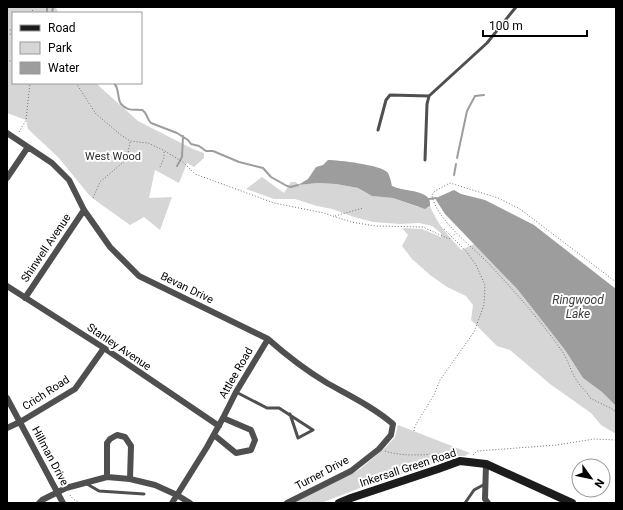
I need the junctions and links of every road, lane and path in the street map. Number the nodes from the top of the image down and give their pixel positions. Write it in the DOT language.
graph roads {
  1 [pos="516,7"];
  2 [pos="30,84"];
  3 [pos="77,84"];
  4 [pos="429,96"];
  5 [pos="378,130"];
  6 [pos="7,133"];
  7 [pos="15,138"];
  8 [pos="130,141"];
  9 [pos="28,147"];
  10 [pos="164,152"];
  11 [pos="425,160"];
  12 [pos="160,167"];
  13 [pos="7,178"];
  14 [pos="93,198"];
  15 [pos="363,208"];
  16 [pos="84,210"];
  17 [pos="334,216"];
  18 [pos="444,229"];
  19 [pos="456,232"];
  20 [pos="452,237"];
  21 [pos="616,282"];
  22 [pos="7,286"];
  23 [pos="25,298"];
  24 [pos="268,339"];
  25 [pos="104,348"];
  26 [pos="236,392"];
  27 [pos="7,398"];
  28 [pos="290,414"];
  29 [pos="616,414"];
  30 [pos="223,418"];
  31 [pos="20,422"];
  32 [pos="393,424"];
  33 [pos="219,426"];
  34 [pos="7,428"];
  35 [pos="414,431"];
  36 [pos="214,435"];
  37 [pos="616,440"];
  38 [pos="379,449"];
  39 [pos="469,460"];
  40 [pos="486,464"];
  41 [pos="107,477"];
  42 [pos="130,479"];
  43 [pos="86,483"];
  44 [pos="485,484"];
  45 [pos="66,488"];
  46 [pos="57,492"];
  47 [pos="144,494"];
  48 [pos="177,494"];
  49 [pos="39,503"];
  50 [pos="63,503"];
  51 [pos="80,503"];
  52 [pos="172,503"];
  53 [pos="190,503"];
  54 [pos="287,503"];
  55 [pos="339,503"];
  56 [pos="465,503"];
  57 [pos="488,503"];
  58 [pos="572,503"];
  1 -- 4 [label="lane"];
  2 -- 7 [label="path"];
  3 -- 8 [label="path"];
  4 -- 5 [label="lane"];
  4 -- 11 [label="lane"];
  6 -- 7 [label="street, Bevan Drive"];
  7 -- 9 [label="street, Bevan Drive"];
  8 -- 10 [label="path"];
  8 -- 14 [label="path"];
  9 -- 13 [label="street"];
  9 -- 16 [label="street, Bevan Drive"];
  10 -- 12 [label="path"];
  10 -- 17 [label="path"];
  15 -- 17 [label="path"];
  16 -- 23 [label="street, Shinwell Avenue"];
  16 -- 24 [label="street, Bevan Drive"];
  17 -- 20 [label="path"];
  18 -- 20 [label="path"];
  19 -- 20 [label="path"];
  19 -- 21 [label="path"];
  19 -- 29 [label="path"];
  20 -- 35 [label="path"];
  22 -- 23 [label="street, Stanley Avenue"];
  23 -- 25 [label="street, Stanley Avenue"];
  24 -- 26 [label="street, Attlee Road"];
  24 -- 32 [label="street, Bevan Drive"];
  25 -- 31 [label="street, Crich Road"];
  25 -- 33 [label="street, Stanley Avenue"];
  26 -- 28 [label="lane"];
  26 -- 30 [label="street, Attlee Road"];
  27 -- 31 [label="street, Hillman Drive"];
  28 -- 28 [label="lane"];
  30 -- 33 [label="street, Attlee Road"];
  30 -- 36 [label="street"];
  31 -- 34 [label="street, Crich Road"];
  31 -- 46 [label="street, Hillman Drive"];
  32 -- 38 [label="street, Turner Drive"];
  33 -- 36 [label="street, Attlee Road"];
  36 -- 48 [label="street, Attlee Road"];
  37 -- 39 [label="path"];
  38 -- 39 [label="path"];
  38 -- 54 [label="street, Turner Drive"];
  39 -- 40 [label="street, Inkersall Green Road"];
  39 -- 55 [label="street, Inkersall Green Road"];
  40 -- 44 [label="street"];
  40 -- 58 [label="street, Inkersall Green Road"];
  41 -- 42 [label="street"];
  41 -- 42 [label="street"];
  41 -- 43 [label="street"];
  42 -- 48 [label="street"];
  43 -- 45 [label="street"];
  43 -- 47 [label="lane"];
  44 -- 56 [label="lane"];
  44 -- 57 [label="street"];
  45 -- 46 [label="street"];
  45 -- 51 [label="path"];
  46 -- 49 [label="street"];
  46 -- 50 [label="street, Hillman Drive"];
  48 -- 52 [label="street, Attlee Road"];
  48 -- 53 [label="street"];
}
